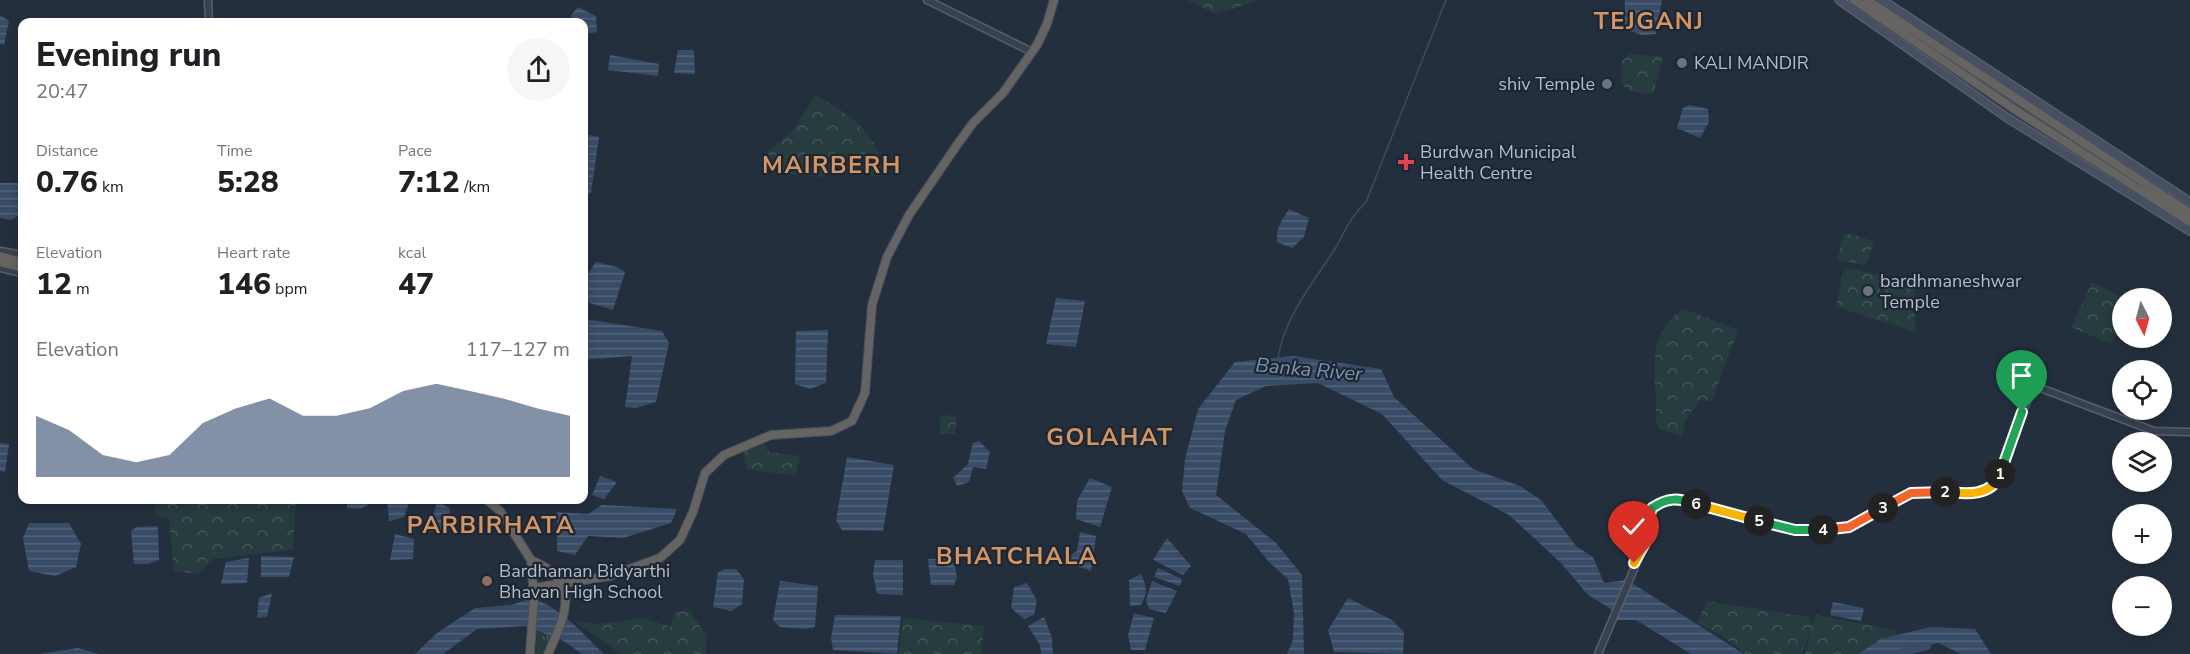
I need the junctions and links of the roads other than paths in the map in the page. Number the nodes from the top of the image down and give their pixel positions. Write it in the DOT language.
graph roads {
  1 [pos="208,0"];
  2 [pos="927,0"];
  3 [pos="1054,0"];
  4 [pos="1839,0"];
  5 [pos="1854,0"];
  6 [pos="1867,0"];
  7 [pos="1882,0"];
  8 [pos="209,18"];
  9 [pos="1032,52"];
  10 [pos="2015,104"];
  11 [pos="2190,202"];
  12 [pos="2190,213"];
  13 [pos="2190,222"];
  14 [pos="2190,231"];
  15 [pos="0,251"];
  16 [pos="18,254"];
  17 [pos="0,256"];
  18 [pos="18,261"];
  19 [pos="0,262"];
  20 [pos="0,267"];
  21 [pos="18,267"];
  22 [pos="18,272"];
  23 [pos="2190,432"];
  24 [pos="492,504"];
  25 [pos="531,560"];
  26 [pos="564,585"];
  27 [pos="534,592"];
  28 [pos="549,653"];
  29 [pos="530,654"];
  30 [pos="1598,654"];
  1 -- 8 [label="street"];
  2 -- 9 [label="street"];
  3 -- 9 [label="highway"];
  4 -- 14 [label="main road"];
  5 -- 10 [label="highway"];
  6 -- 10 [label="highway"];
  7 -- 11 [label="main road"];
  9 -- 26 [label="highway"];
  10 -- 12 [label="highway"];
  10 -- 13 [label="highway"];
  15 -- 16 [label="street"];
  17 -- 18 [label="highway"];
  19 -- 21 [label="highway"];
  20 -- 22 [label="street"];
  23 -- 30 [label="street"];
  24 -- 25 [label="highway"];
  25 -- 26 [label="highway"];
  25 -- 27 [label="highway"];
  26 -- 27 [label="highway"];
  26 -- 28 [label="highway"];
  27 -- 29 [label="highway"];
}
